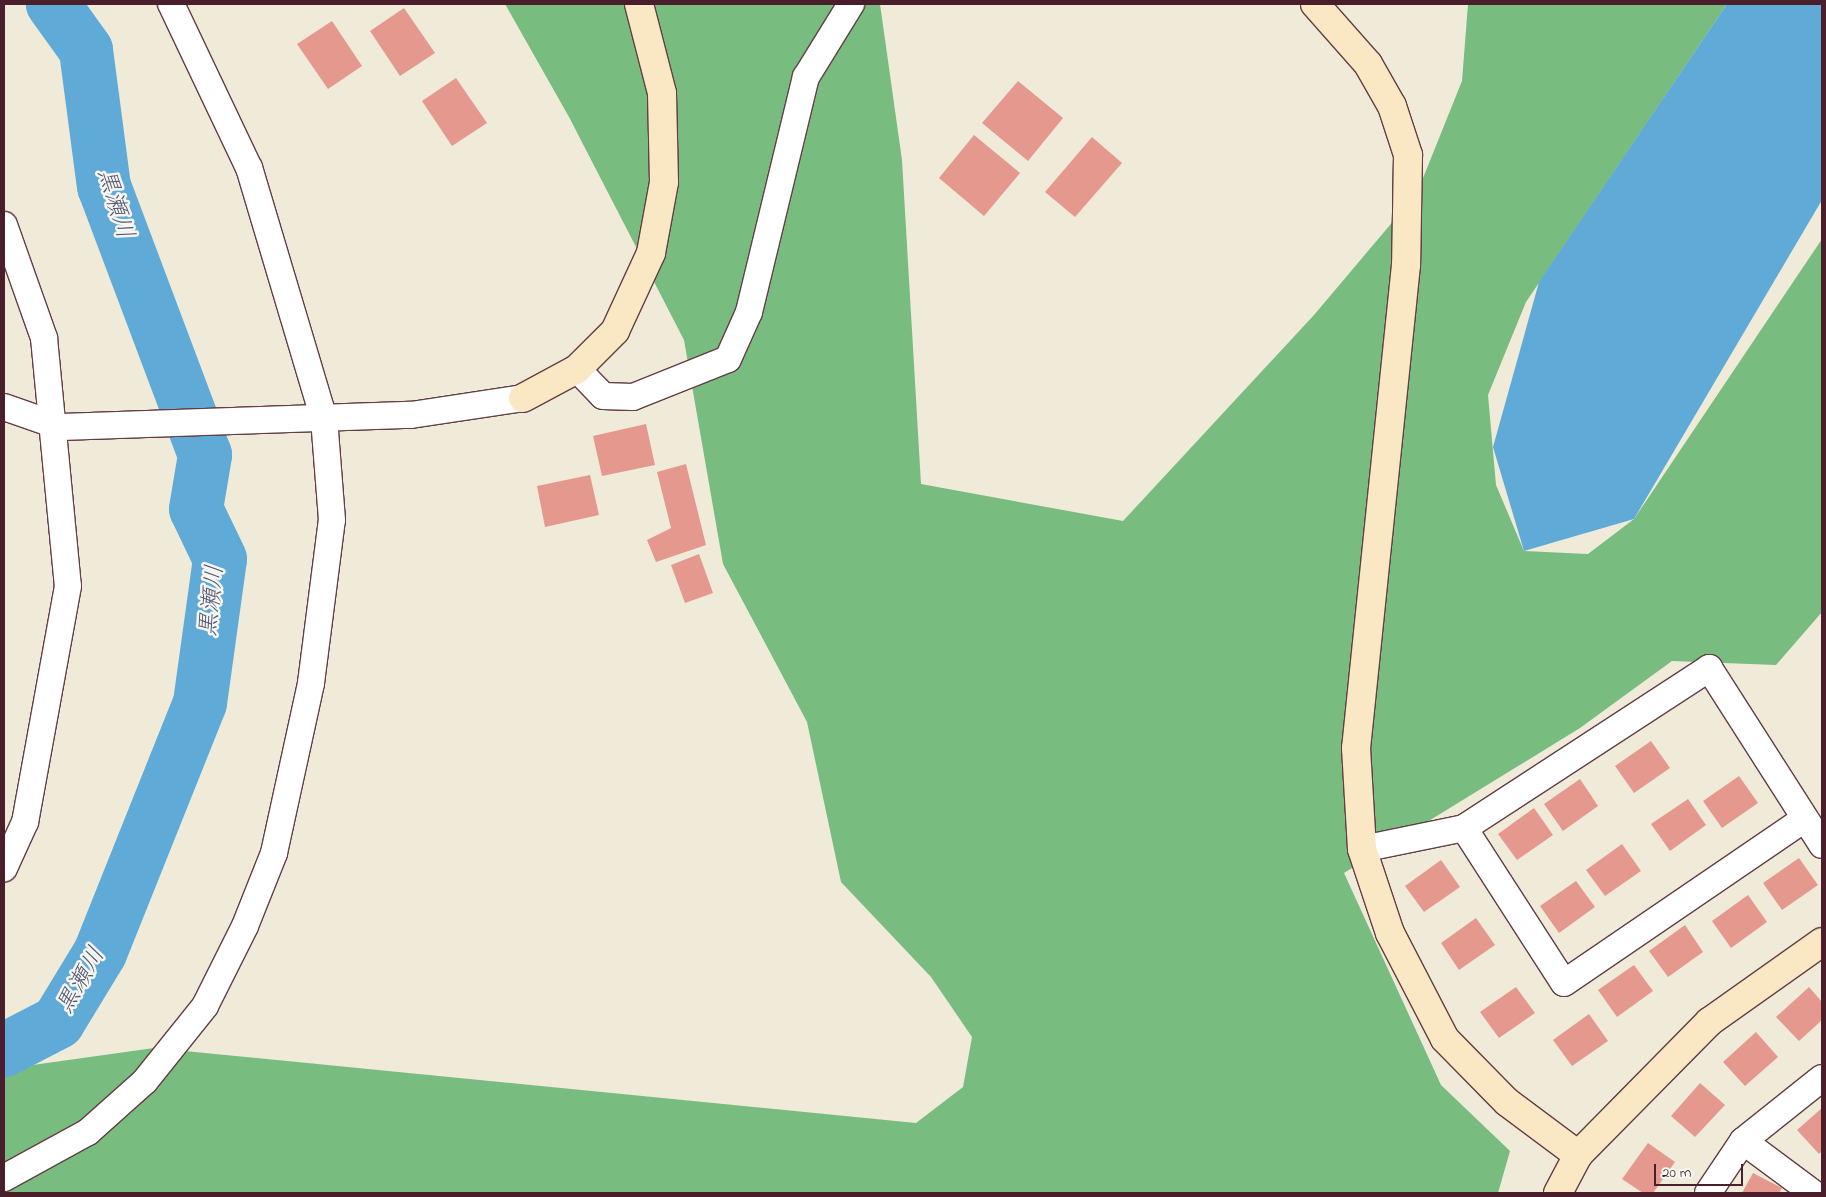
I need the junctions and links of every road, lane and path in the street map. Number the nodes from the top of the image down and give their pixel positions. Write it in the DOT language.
graph roads {
  1 [pos="171,4"];
  2 [pos="638,4"];
  3 [pos="851,4"];
  4 [pos="1315,4"];
  5 [pos="4,225"];
  6 [pos="577,369"];
  7 [pos="523,398"];
  8 [pos="4,407"];
  9 [pos="315,420"];
  10 [pos="58,427"];
  11 [pos="1804,819"];
  12 [pos="1464,828"];
  13 [pos="1822,846"];
  14 [pos="1362,849"];
  15 [pos="4,868"];
  16 [pos="1822,942"];
  17 [pos="1822,1078"];
  18 [pos="1743,1141"];
  19 [pos="1578,1155"];
  20 [pos="4,1178"];
  21 [pos="1558,1193"];
  22 [pos="1708,1193"];
  23 [pos="1813,1193"];
  1 -- 9 [label="street"];
  2 -- 6 [label="street"];
  3 -- 6 [label="street"];
  4 -- 14 [label="street"];
  5 -- 10 [label="street"];
  6 -- 7 [label="street"];
  7 -- 9 [label="street"];
  8 -- 10 [label="street"];
  9 -- 10 [label="street"];
  9 -- 20 [label="street"];
  10 -- 15 [label="street"];
  11 -- 12 [label="street"];
  11 -- 12 [label="street"];
  11 -- 13 [label="street"];
  12 -- 14 [label="street"];
  14 -- 19 [label="street"];
  16 -- 19 [label="street"];
  17 -- 18 [label="street"];
  18 -- 22 [label="street"];
  18 -- 23 [label="street"];
  19 -- 21 [label="street"];
}
